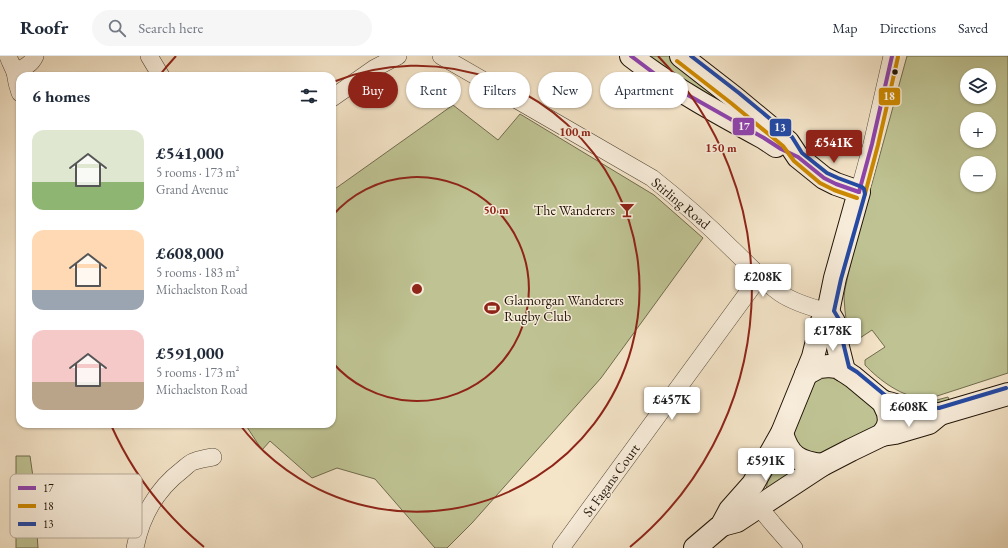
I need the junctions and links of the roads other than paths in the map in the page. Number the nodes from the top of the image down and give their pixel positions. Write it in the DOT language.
graph roads {
  1 [pos="8,56"];
  2 [pos="35,56"];
  3 [pos="149,56"];
  4 [pos="398,56"];
  5 [pos="441,56"];
  6 [pos="631,56"];
  7 [pos="681,56"];
  8 [pos="892,56"];
  9 [pos="15,72"];
  10 [pos="159,72"];
  11 [pos="16,83"];
  12 [pos="336,95"];
  13 [pos="798,157"];
  14 [pos="859,192"];
  15 [pos="760,276"];
  16 [pos="828,312"];
  17 [pos="844,371"];
  18 [pos="806,374"];
  19 [pos="1008,394"];
  20 [pos="883,402"];
  21 [pos="940,414"];
  22 [pos="782,433"];
  23 [pos="882,435"];
  24 [pos="213,457"];
  25 [pos="822,465"];
  26 [pos="759,507"];
  27 [pos="142,523"];
  28 [pos="722,525"];
  29 [pos="138,538"];
  30 [pos="135,548"];
  31 [pos="561,548"];
  32 [pos="695,548"];
  33 [pos="794,548"];
  1 -- 9 [label="street"];
  2 -- 9 [label="street"];
  3 -- 10 [label="street"];
  4 -- 12 [label="street"];
  5 -- 15 [label="street, Stirling Road"];
  6 -- 13 [label="street"];
  7 -- 13 [label="street"];
  8 -- 14 [label="street"];
  9 -- 11 [label="street"];
  13 -- 14 [label="street"];
  14 -- 16 [label="street"];
  15 -- 16 [label="street, Stirling Road"];
  15 -- 31 [label="street, St Fagans Court"];
  16 -- 17 [label="street"];
  16 -- 18 [label="street"];
  17 -- 18 [label="street"];
  17 -- 20 [label="street"];
  18 -- 22 [label="street"];
  19 -- 21 [label="street"];
  20 -- 21 [label="street"];
  20 -- 23 [label="street"];
  21 -- 23 [label="street"];
  22 -- 25 [label="street"];
  22 -- 28 [label="street"];
  23 -- 25 [label="street"];
  24 -- 27 [label="street"];
  25 -- 26 [label="street"];
  26 -- 28 [label="street"];
  26 -- 33 [label="street"];
  28 -- 32 [label="street"];
  29 -- 30 [label="street"];
}
